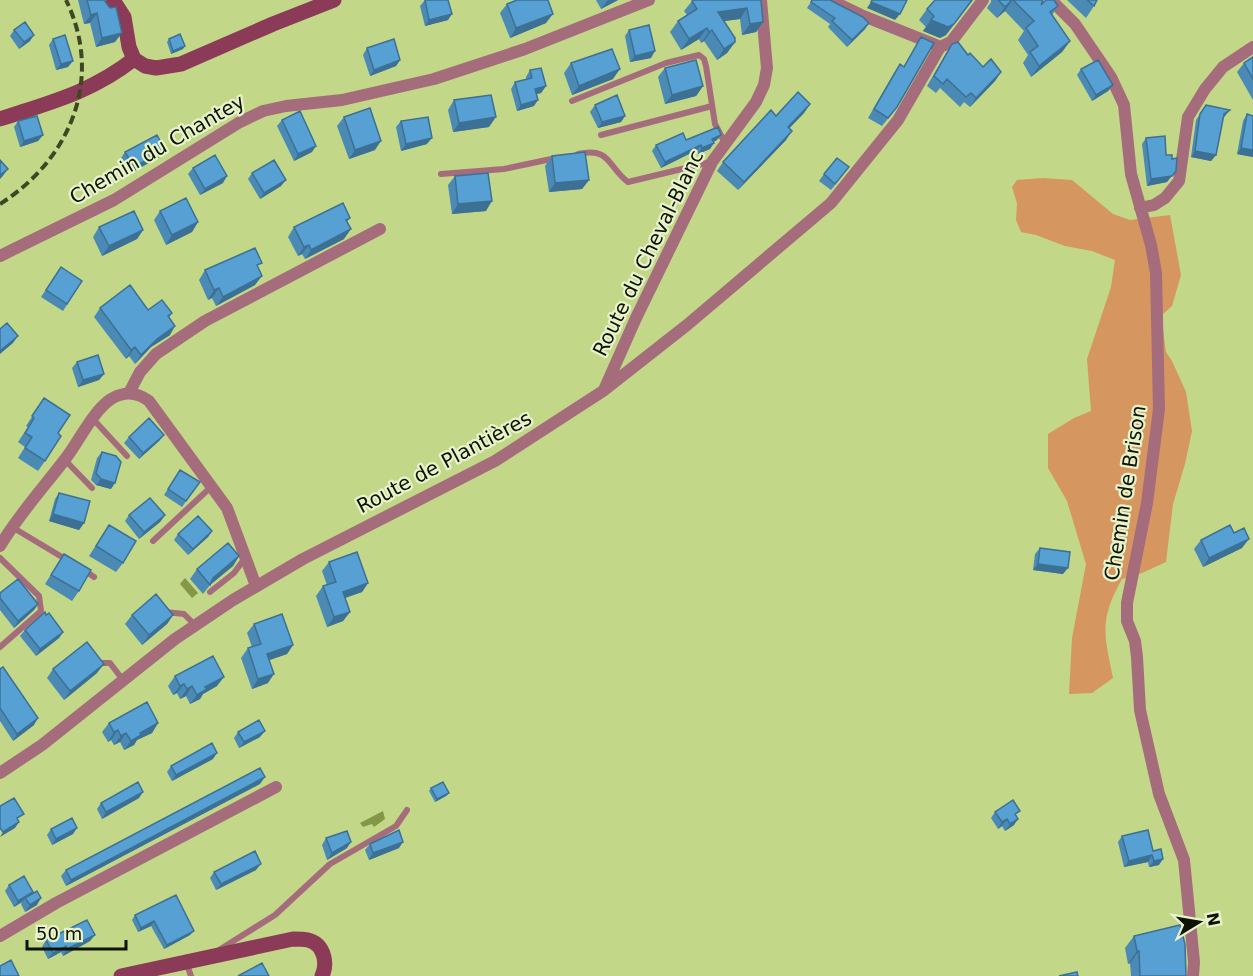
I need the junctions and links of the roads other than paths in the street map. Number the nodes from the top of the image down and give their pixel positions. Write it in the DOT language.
graph roads {
  1 [pos="113,0"];
  2 [pos="334,0"];
  3 [pos="649,0"];
  4 [pos="761,0"];
  5 [pos="830,0"];
  6 [pos="983,0"];
  7 [pos="1051,0"];
  8 [pos="940,46"];
  9 [pos="1253,47"];
  10 [pos="134,59"];
  11 [pos="573,101"];
  12 [pos="712,105"];
  13 [pos="0,119"];
  14 [pos="601,135"];
  15 [pos="725,144"];
  16 [pos="573,155"];
  17 [pos="561,157"];
  18 [pos="712,162"];
  19 [pos="441,174"];
  20 [pos="1140,208"];
  21 [pos="380,229"];
  22 [pos="0,256"];
  23 [pos="603,391"];
  24 [pos="129,393"];
  25 [pos="93,419"];
  26 [pos="127,456"];
  27 [pos="65,459"];
  28 [pos="212,485"];
  29 [pos="92,488"];
  30 [pos="11,526"];
  31 [pos="153,541"];
  32 [pos="0,546"];
  33 [pos="245,557"];
  34 [pos="0,558"];
  35 [pos="94,577"];
  36 [pos="256,586"];
  37 [pos="210,592"];
  38 [pos="165,612"];
  39 [pos="196,626"];
  40 [pos="0,647"];
  41 [pos="95,664"];
  42 [pos="123,680"];
  43 [pos="0,773"];
  44 [pos="276,787"];
  45 [pos="407,810"];
  46 [pos="0,936"];
  47 [pos="209,956"];
  48 [pos="188,969"];
  49 [pos="121,976"];
  50 [pos="322,976"];
  51 [pos="1193,976"];
  1 -- 10 [label="street"];
  2 -- 10 [label="street"];
  3 -- 22 [label="street, Chemin du Chantey"];
  4 -- 15 [label="street, Route du Cheval-Blanc"];
  5 -- 8 [label="street"];
  6 -- 8 [label="street"];
  7 -- 20 [label="street, Chemin de Brison"];
  8 -- 23 [label="street, Route de Plantières"];
  9 -- 20 [label="street"];
  10 -- 13 [label="street"];
  11 -- 12 [label="lane"];
  12 -- 14 [label="lane"];
  12 -- 15 [label="lane"];
  15 -- 18 [label="street, Route du Cheval-Blanc"];
  16 -- 18 [label="lane"];
  17 -- 19 [label="lane"];
  18 -- 23 [label="street, Route du Cheval-Blanc"];
  20 -- 51 [label="street, Chemin de Brison"];
  21 -- 24 [label="street"];
  23 -- 36 [label="street, Route de Plantières"];
  24 -- 25 [label="street"];
  24 -- 28 [label="street"];
  25 -- 26 [label="lane"];
  25 -- 27 [label="street"];
  27 -- 29 [label="lane"];
  27 -- 30 [label="street"];
  28 -- 31 [label="lane"];
  28 -- 33 [label="street"];
  30 -- 32 [label="street"];
  30 -- 35 [label="lane"];
  33 -- 36 [label="street"];
  33 -- 37 [label="lane"];
  34 -- 40 [label="lane"];
  36 -- 39 [label="street, Route de Plantières"];
  38 -- 39 [label="lane"];
  39 -- 42 [label="street, Route de Plantières"];
  41 -- 42 [label="lane"];
  42 -- 43 [label="street, Route de Plantières"];
  44 -- 46 [label="street"];
  45 -- 47 [label="lane"];
  47 -- 48 [label="street"];
  47 -- 50 [label="street"];
  48 -- 49 [label="street"];
}
